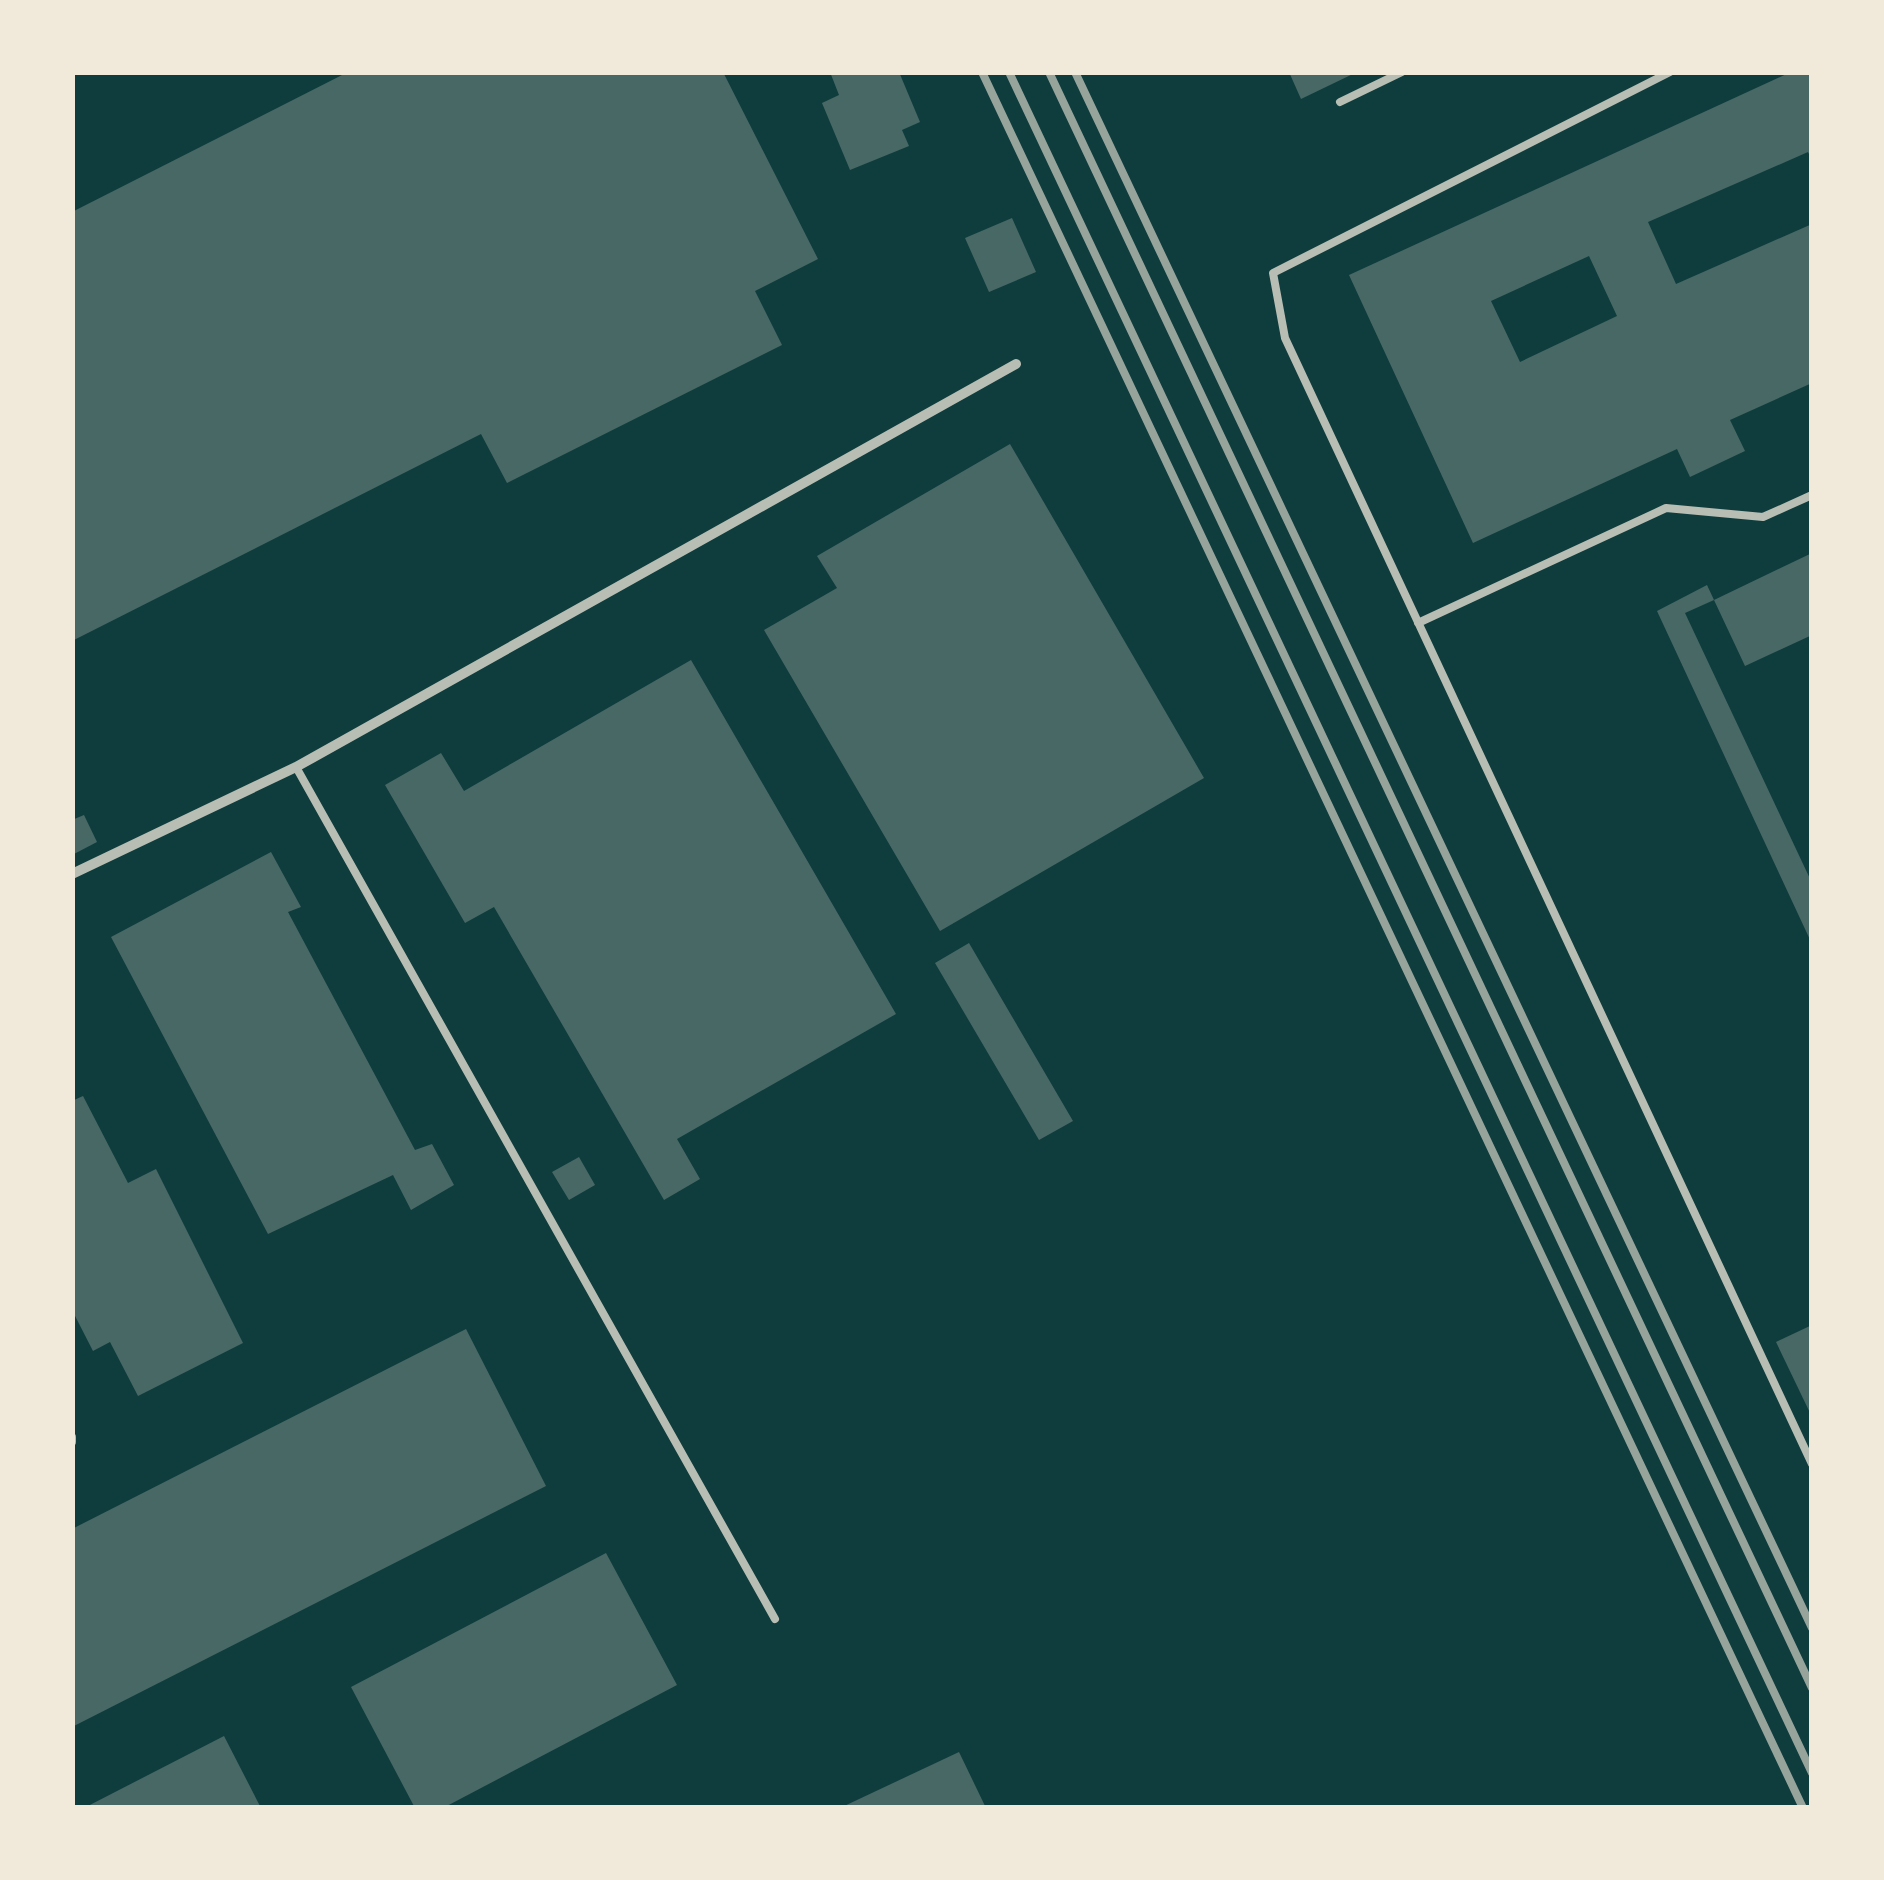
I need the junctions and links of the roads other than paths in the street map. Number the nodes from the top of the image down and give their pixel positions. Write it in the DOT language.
graph roads {
  1 [pos="1402,72"];
  2 [pos="1670,72"];
  3 [pos="1340,102"];
  4 [pos="1016,364"];
  5 [pos="1812,495"];
  6 [pos="1418,623"];
  7 [pos="296,767"];
  8 [pos="72,874"];
  9 [pos="1812,1464"];
  10 [pos="775,1619"];
  1 -- 3 [label="lane"];
  2 -- 6 [label="lane"];
  4 -- 7 [label="street"];
  5 -- 6 [label="lane"];
  6 -- 9 [label="lane"];
  7 -- 8 [label="street"];
  7 -- 10 [label="lane"];
}
